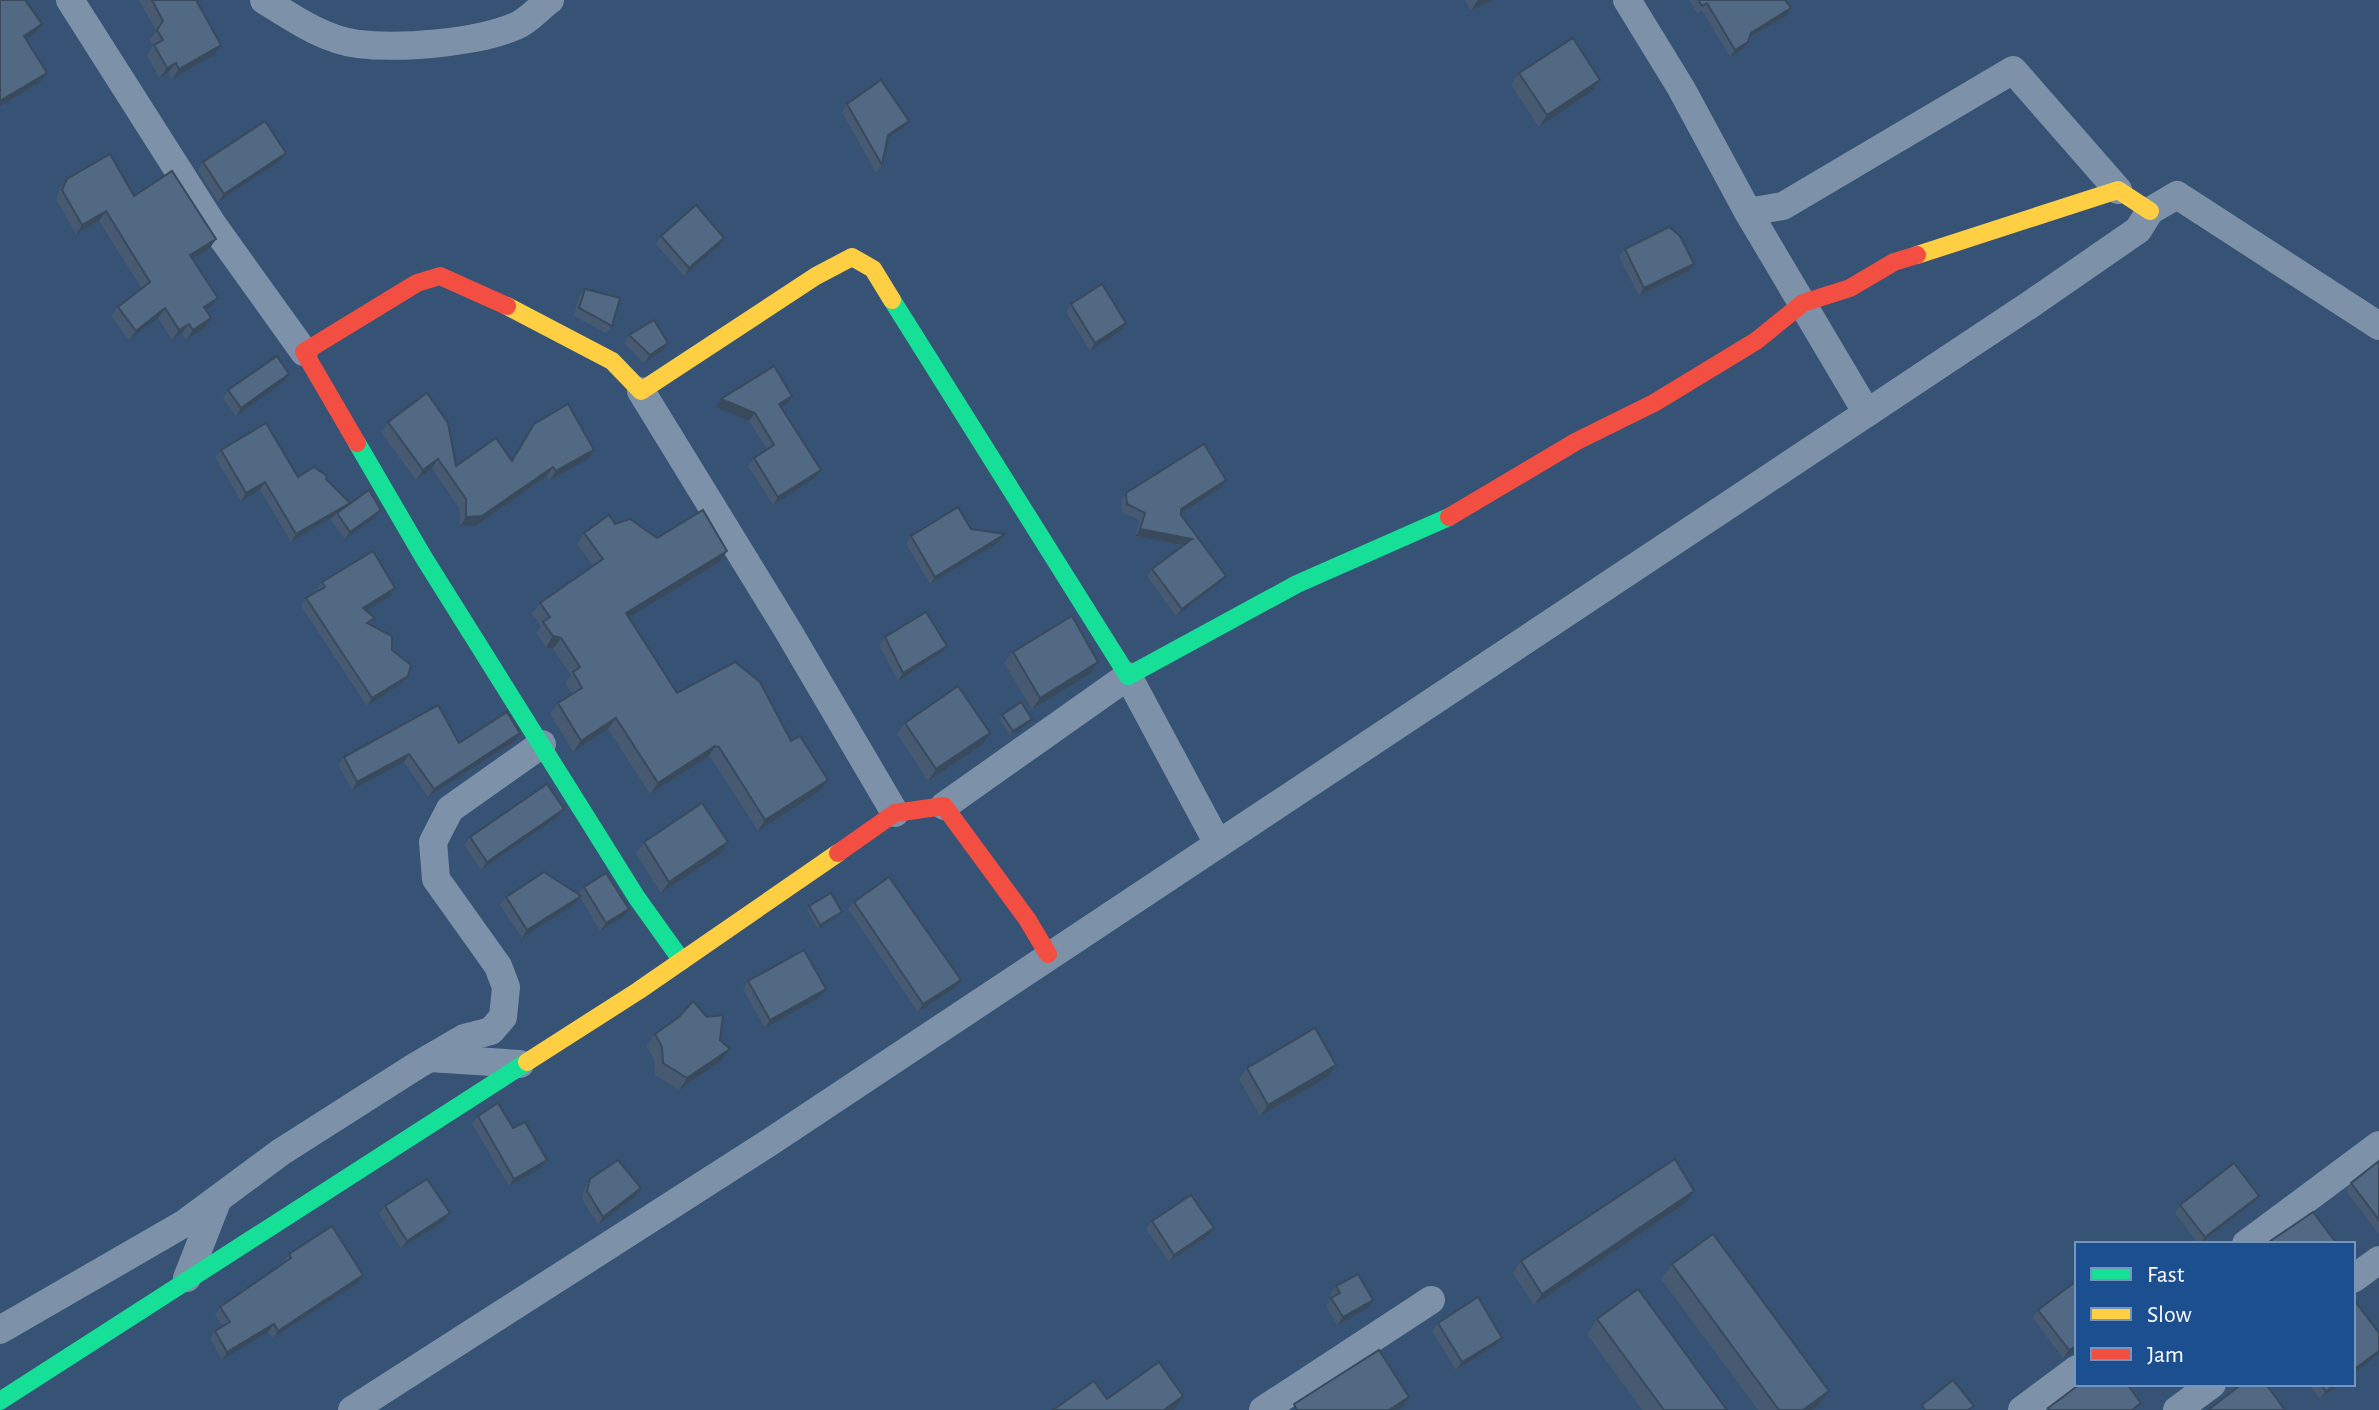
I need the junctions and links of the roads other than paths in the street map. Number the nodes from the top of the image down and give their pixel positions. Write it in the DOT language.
graph roads {
  1 [pos="70,0"];
  2 [pos="264,0"];
  3 [pos="550,0"];
  4 [pos="1627,0"];
  5 [pos="2118,190"];
  6 [pos="2150,211"];
  7 [pos="1748,212"];
  8 [pos="1803,303"];
  9 [pos="2379,326"];
  10 [pos="304,352"];
  11 [pos="641,391"];
  12 [pos="1867,413"];
  13 [pos="1128,676"];
  14 [pos="542,744"];
  15 [pos="944,806"];
  16 [pos="895,813"];
  17 [pos="1217,842"];
  18 [pos="1048,954"];
  19 [pos="682,961"];
  20 [pos="430,1058"];
  21 [pos="520,1064"];
  22 [pos="2379,1145"];
  23 [pos="219,1198"];
  24 [pos="2249,1242"];
  25 [pos="2379,1260"];
  26 [pos="187,1278"];
  27 [pos="2355,1278"];
  28 [pos="1431,1300"];
  29 [pos="0,1330"];
  30 [pos="2075,1370"];
  31 [pos="2209,1386"];
  32 [pos="0,1401"];
  33 [pos="352,1410"];
  34 [pos="1263,1410"];
  35 [pos="2022,1410"];
  36 [pos="2177,1410"];
  1 -- 10 [label="street"];
  2 -- 3 [label="street"];
  4 -- 7 [label="street"];
  5 -- 6 [label="street"];
  5 -- 7 [label="street"];
  5 -- 8 [label="street"];
  6 -- 9 [label="street"];
  6 -- 12 [label="street"];
  7 -- 8 [label="street"];
  8 -- 12 [label="street"];
  8 -- 13 [label="street"];
  10 -- 11 [label="street"];
  10 -- 14 [label="street"];
  11 -- 13 [label="street"];
  11 -- 16 [label="street"];
  12 -- 17 [label="street"];
  13 -- 15 [label="street"];
  13 -- 17 [label="street"];
  14 -- 19 [label="street"];
  14 -- 20 [label="street"];
  15 -- 16 [label="street"];
  15 -- 18 [label="street"];
  16 -- 19 [label="street"];
  17 -- 18 [label="street"];
  18 -- 33 [label="street"];
  19 -- 21 [label="street"];
  20 -- 21 [label="street"];
  20 -- 23 [label="street"];
  21 -- 26 [label="street"];
  22 -- 24 [label="street"];
  23 -- 26 [label="street"];
  23 -- 29 [label="street"];
  25 -- 27 [label="street"];
  26 -- 32 [label="street"];
  28 -- 34 [label="street"];
  30 -- 35 [label="street"];
  31 -- 36 [label="street"];
}
